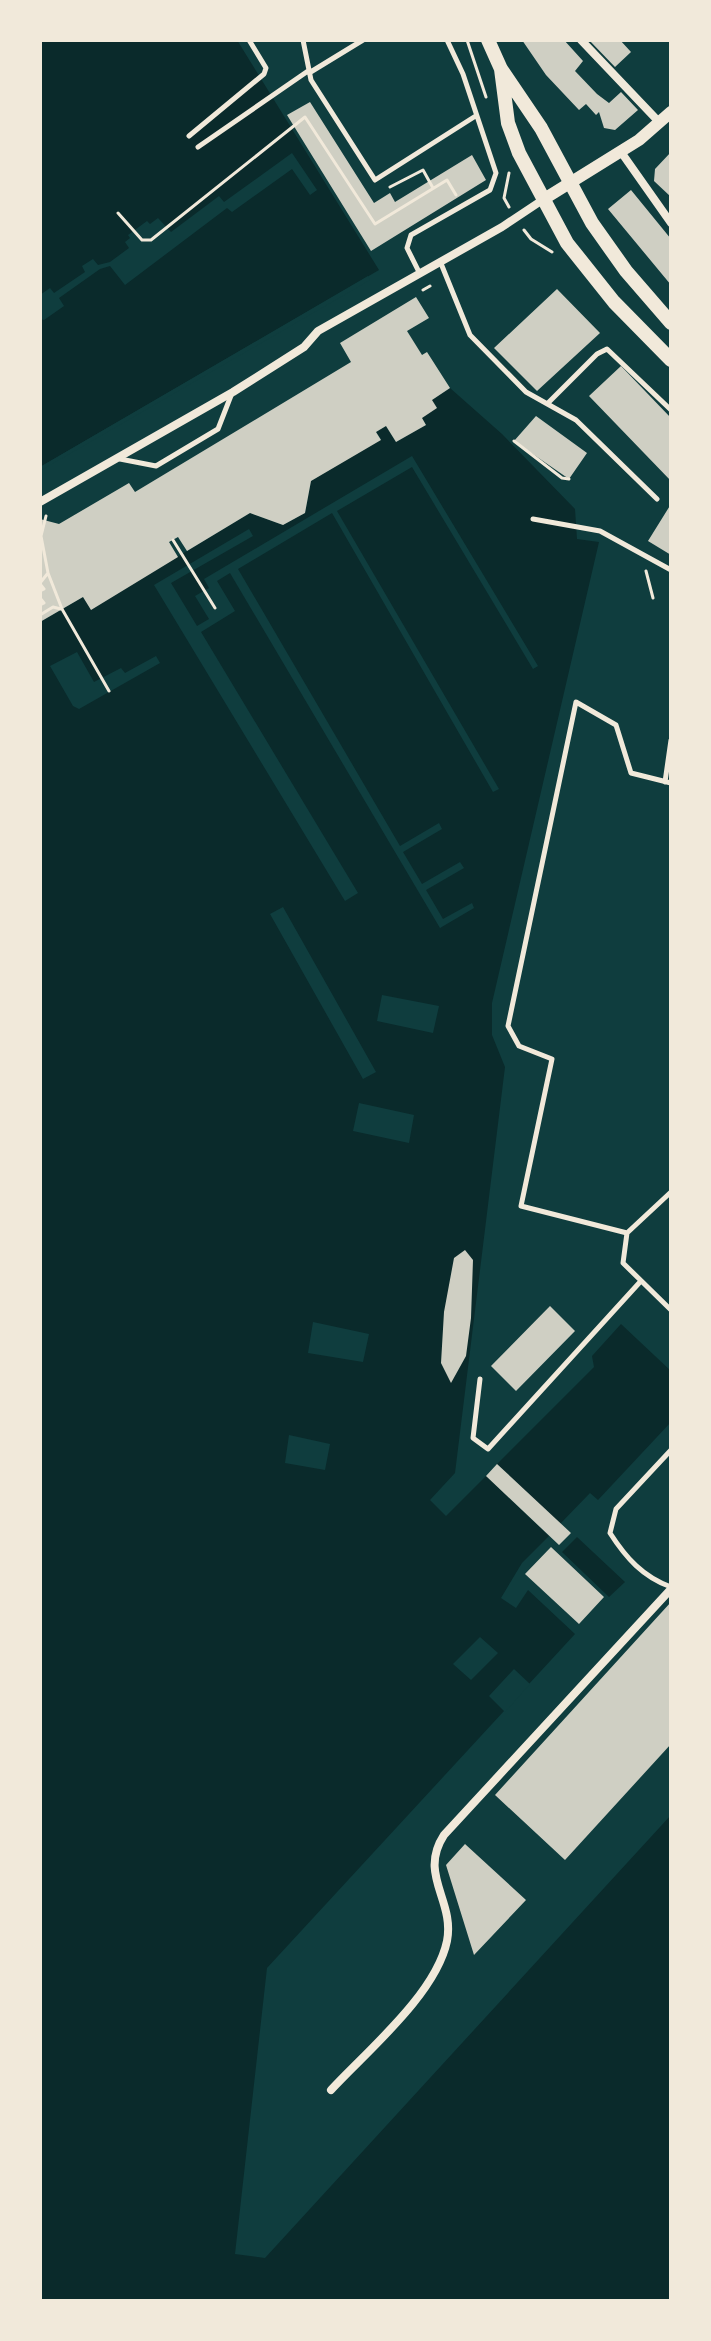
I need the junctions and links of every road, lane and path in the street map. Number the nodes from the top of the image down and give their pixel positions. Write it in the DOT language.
graph roads {
  1 [pos="249,40"];
  2 [pos="303,40"];
  3 [pos="363,40"];
  4 [pos="447,40"];
  5 [pos="488,40"];
  6 [pos="581,40"];
  7 [pos="501,69"];
  8 [pos="308,72"];
  9 [pos="671,112"];
  10 [pos="474,117"];
  11 [pos="660,123"];
  12 [pos="189,136"];
  13 [pos="198,147"];
  14 [pos="621,152"];
  15 [pos="382,175"];
  16 [pos="570,182"];
  17 [pos="544,199"];
  18 [pos="118,213"];
  19 [pos="671,223"];
  20 [pos="440,261"];
  21 [pos="419,272"];
  22 [pos="430,286"];
  23 [pos="423,290"];
  24 [pos="671,323"];
  25 [pos="671,360"];
  26 [pos="233,392"];
  27 [pos="549,402"];
  28 [pos="671,410"];
  29 [pos="514,441"];
  30 [pos="120,459"];
  31 [pos="569,479"];
  32 [pos="657,499"];
  33 [pos="40,502"];
  34 [pos="46,516"];
  35 [pos="533,519"];
  36 [pos="173,540"];
  37 [pos="642,554"];
  38 [pos="671,570"];
  39 [pos="48,573"];
  40 [pos="40,583"];
  41 [pos="40,591"];
  42 [pos="40,598"];
  43 [pos="653,598"];
  44 [pos="40,605"];
  45 [pos="215,608"];
  46 [pos="62,609"];
  47 [pos="40,615"];
  48 [pos="109,691"];
  49 [pos="671,740"];
  50 [pos="668,782"];
  51 [pos="671,1192"];
  52 [pos="627,1233"];
  53 [pos="640,1282"];
  54 [pos="671,1310"];
  55 [pos="480,1379"];
  56 [pos="671,1450"];
  57 [pos="671,1588"];
  58 [pos="331,2090"];
  1 -- 12 [label="lane"];
  2 -- 8 [label="lane"];
  3 -- 8 [label="lane"];
  4 -- 10 [label="lane"];
  5 -- 7 [label="main road"];
  6 -- 11 [label="street"];
  7 -- 16 [label="main road"];
  7 -- 17 [label="main road"];
  8 -- 13 [label="lane"];
  8 -- 15 [label="lane"];
  9 -- 11 [label="street"];
  10 -- 15 [label="lane"];
  10 -- 21 [label="lane"];
  11 -- 14 [label="street"];
  14 -- 16 [label="street"];
  14 -- 19 [label="street"];
  15 -- 18 [label="path"];
  16 -- 17 [label="street"];
  16 -- 24 [label="main road"];
  17 -- 20 [label="street"];
  17 -- 25 [label="main road"];
  20 -- 21 [label="street"];
  20 -- 27 [label="lane"];
  21 -- 26 [label="street"];
  22 -- 23 [label="path"];
  26 -- 30 [label="street"];
  26 -- 30 [label="lane"];
  27 -- 28 [label="lane"];
  27 -- 32 [label="lane"];
  29 -- 31 [label="path"];
  30 -- 33 [label="street"];
  34 -- 39 [label="path"];
  35 -- 37 [label="lane"];
  36 -- 45 [label="path"];
  37 -- 38 [label="lane"];
  37 -- 43 [label="path"];
  39 -- 40 [label="path"];
  39 -- 46 [label="path"];
  40 -- 41 [label="path"];
  42 -- 44 [label="path"];
  46 -- 47 [label="path"];
  46 -- 48 [label="path"];
  49 -- 50 [label="lane"];
  50 -- 52 [label="lane"];
  51 -- 52 [label="lane"];
  52 -- 53 [label="lane"];
  53 -- 54 [label="lane"];
  53 -- 55 [label="lane"];
  56 -- 57 [label="lane"];
  57 -- 58 [label="street"];
}
